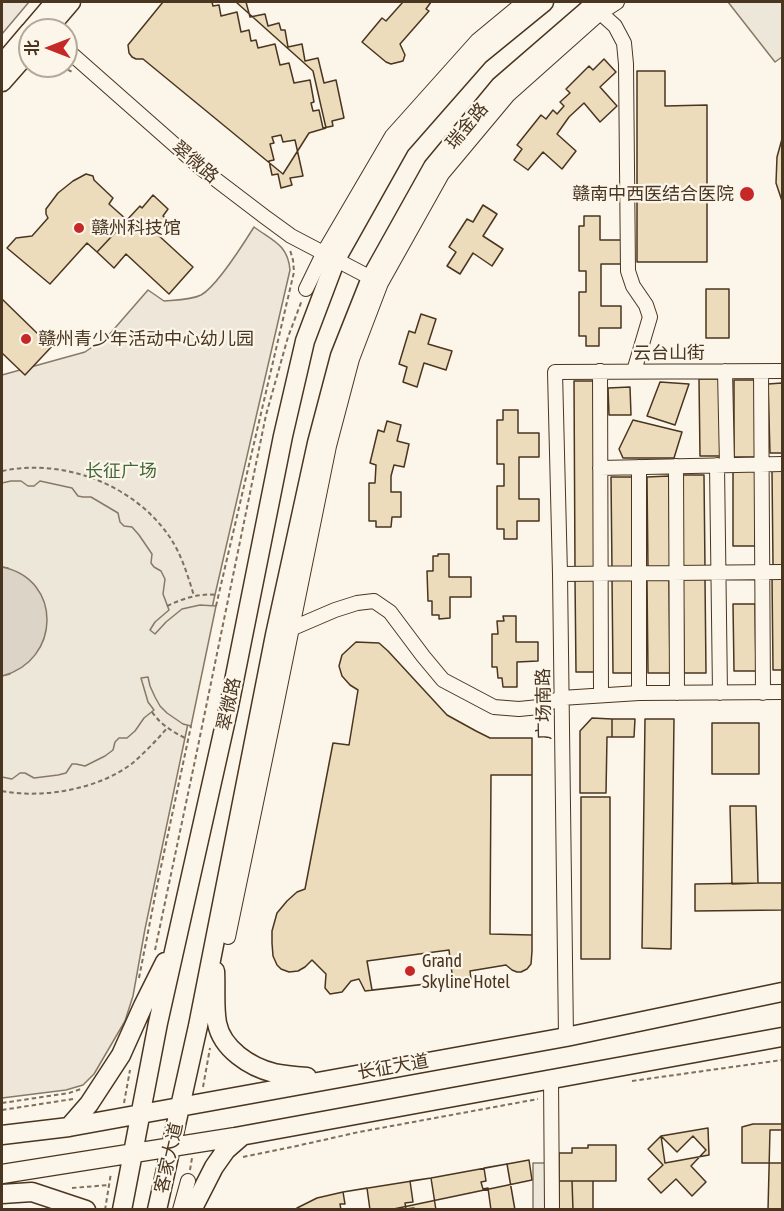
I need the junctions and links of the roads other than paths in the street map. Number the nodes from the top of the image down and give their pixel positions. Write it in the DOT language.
graph roads {
  1 [pos="55,2"];
  2 [pos="71,2"];
  3 [pos="524,2"];
  4 [pos="544,2"];
  5 [pos="616,2"];
  6 [pos="596,7"];
  7 [pos="45,18"];
  8 [pos="51,18"];
  9 [pos="18,48"];
  10 [pos="78,60"];
  11 [pos="2,64"];
  12 [pos="18,64"];
  13 [pos="2,82"];
  14 [pos="330,256"];
  15 [pos="370,278"];
  16 [pos="306,289"];
  17 [pos="600,371"];
  18 [pos="634,371"];
  19 [pos="725,371"];
  20 [pos="783,371"];
  21 [pos="555,372"];
  22 [pos="761,372"];
  23 [pos="783,464"];
  24 [pos="722,465"];
  25 [pos="762,465"];
  26 [pos="676,466"];
  27 [pos="639,467"];
  28 [pos="600,468"];
  29 [pos="719,572"];
  30 [pos="762,572"];
  31 [pos="783,572"];
  32 [pos="639,573"];
  33 [pos="677,573"];
  34 [pos="560,574"];
  35 [pos="601,574"];
  36 [pos="283,632"];
  37 [pos="783,692"];
  38 [pos="639,693"];
  39 [pos="677,693"];
  40 [pos="720,693"];
  41 [pos="763,693"];
  42 [pos="602,695"];
  43 [pos="561,698"];
  44 [pos="178,936"];
  45 [pos="221,938"];
  46 [pos="783,992"];
  47 [pos="566,1037"];
  48 [pos="783,1037"];
  49 [pos="330,1079"];
  50 [pos="551,1088"];
  51 [pos="180,1106"];
  52 [pos="141,1113"];
  53 [pos="69,1126"];
  54 [pos="244,1135"];
  55 [pos="2,1136"];
  56 [pos="171,1147"];
  57 [pos="133,1153"];
  58 [pos="10,1173"];
  59 [pos="188,1181"];
  60 [pos="2,1183"];
  61 [pos="2,1194"];
  62 [pos="86,1209"];
  63 [pos="122,1209"];
  64 [pos="157,1209"];
  65 [pos="180,1209"];
  66 [pos="192,1209"];
  67 [pos="552,1209"];
  1 -- 7 [label="main road"];
  2 -- 8 [label="main road"];
  3 -- 14 [label="street"];
  4 -- 14 [label="main road, 瑞金路"];
  5 -- 6 [label="street"];
  6 -- 15 [label="main road, 瑞金路"];
  6 -- 18 [label="street"];
  6 -- 36 [label="street"];
  9 -- 11 [label="main road"];
  10 -- 14 [label="street, 翠微路"];
  12 -- 13 [label="main road"];
  14 -- 15 [label="street, 翠微路"];
  14 -- 16 [label="street"];
  14 -- 44 [label="main road, 翠微路"];
  15 -- 36 [label="main road, 翠微路"];
  17 -- 18 [label="street, 云台山街"];
  17 -- 21 [label="street, 云台山街"];
  17 -- 28 [label="street"];
  18 -- 19 [label="street, 云台山街"];
  19 -- 22 [label="street, 云台山街"];
  19 -- 24 [label="street"];
  20 -- 22 [label="street, 云台山街"];
  21 -- 34 [label="street, 广场南路"];
  22 -- 25 [label="street"];
  23 -- 25 [label="street"];
  24 -- 25 [label="street"];
  24 -- 26 [label="street"];
  24 -- 29 [label="street"];
  25 -- 30 [label="street"];
  26 -- 27 [label="street"];
  26 -- 33 [label="street"];
  27 -- 28 [label="street"];
  27 -- 32 [label="street"];
  28 -- 35 [label="street"];
  29 -- 30 [label="street"];
  29 -- 33 [label="street"];
  29 -- 40 [label="street"];
  30 -- 31 [label="street"];
  30 -- 41 [label="street"];
  32 -- 33 [label="street"];
  32 -- 35 [label="street"];
  32 -- 38 [label="street"];
  33 -- 39 [label="street"];
  34 -- 35 [label="street"];
  34 -- 43 [label="street, 广场南路"];
  35 -- 42 [label="street"];
  36 -- 43 [label="street"];
  36 -- 45 [label="main road, 翠微路"];
  37 -- 41 [label="street"];
  38 -- 39 [label="street"];
  38 -- 42 [label="street"];
  39 -- 40 [label="street"];
  40 -- 41 [label="street"];
  42 -- 43 [label="street"];
  43 -- 47 [label="street, 广场南路"];
  44 -- 52 [label="main road, 翠微路"];
  44 -- 53 [label="main road"];
  45 -- 49 [label="main road"];
  45 -- 51 [label="main road, 翠微路"];
  46 -- 47 [label="main road, 长征大道"];
  47 -- 49 [label="main road, 长征大道"];
  48 -- 50 [label="main road"];
  49 -- 51 [label="main road, 长征大道"];
  50 -- 54 [label="main road"];
  50 -- 67 [label="street"];
  51 -- 52 [label="main road, 长征大道"];
  51 -- 56 [label="main road, 客家大道"];
  52 -- 53 [label="main road, 长征大道"];
  52 -- 57 [label="main road, 翠微路"];
  53 -- 55 [label="main road, 长征大道"];
  54 -- 56 [label="main road"];
  54 -- 66 [label="main road"];
  56 -- 57 [label="main road"];
  56 -- 64 [label="main road, 客家大道"];
  57 -- 58 [label="main road"];
  57 -- 63 [label="main road, 客家大道"];
  58 -- 60 [label="main road"];
  59 -- 65 [label="street"];
  61 -- 62 [label="main road"];
}
